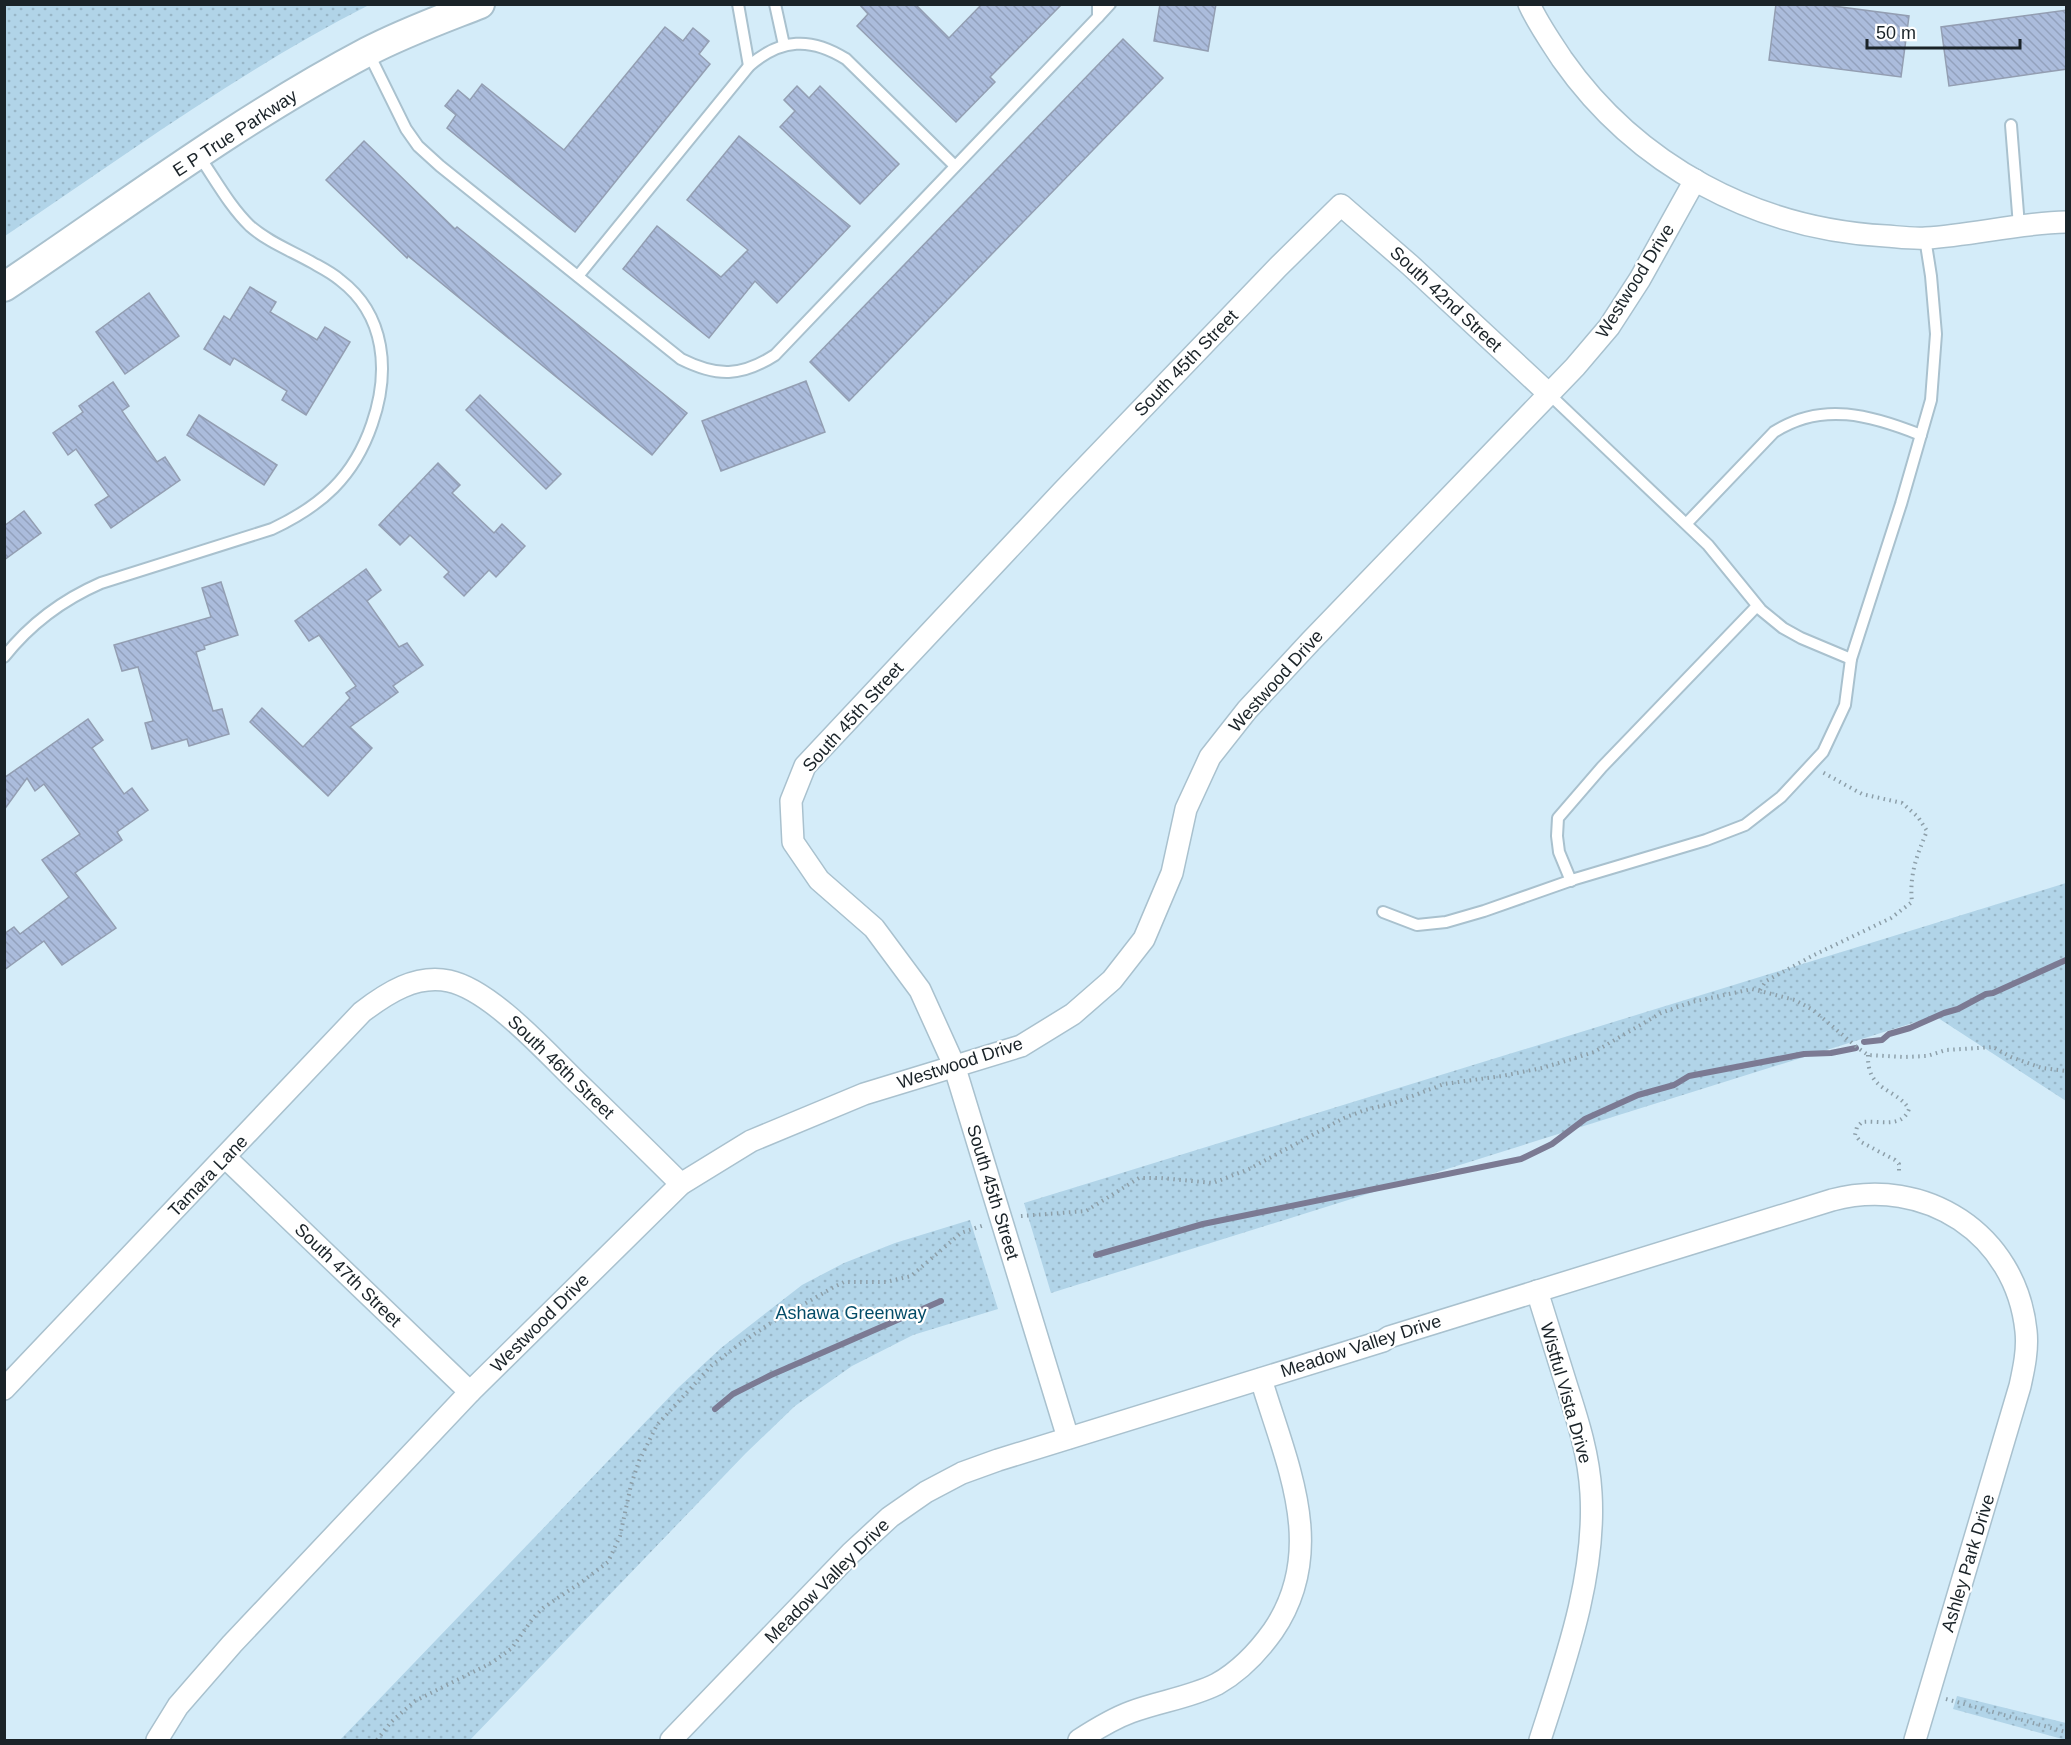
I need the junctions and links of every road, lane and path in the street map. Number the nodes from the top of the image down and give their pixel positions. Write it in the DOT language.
graph roads {
  1 [pos="480,4"];
  2 [pos="738,4"];
  3 [pos="775,4"];
  4 [pos="1098,4"];
  5 [pos="1110,4"];
  6 [pos="1529,4"];
  7 [pos="1098,17"];
  8 [pos="784,45"];
  9 [pos="368,52"];
  10 [pos="749,66"];
  11 [pos="2011,125"];
  12 [pos="199,155"];
  13 [pos="955,166"];
  14 [pos="1695,180"];
  15 [pos="1341,205"];
  16 [pos="2067,222"];
  17 [pos="2019,226"];
  18 [pos="1925,238"];
  19 [pos="578,276"];
  20 [pos="4,287"];
  21 [pos="1549,394"];
  22 [pos="1921,435"];
  23 [pos="1687,523"];
  24 [pos="1757,606"];
  25 [pos="4,657"];
  26 [pos="1851,659"];
  27 [pos="1810,766"];
  28 [pos="1571,881"];
  29 [pos="1383,912"];
  30 [pos="424,980"];
  31 [pos="1760,990"];
  32 [pos="1868,1055"];
  33 [pos="954,1065"];
  34 [pos="2067,1071"];
  35 [pos="226,1158"];
  36 [pos="1899,1174"];
  37 [pos="681,1184"];
  38 [pos="1001,1220"];
  39 [pos="1537,1291"];
  40 [pos="1261,1378"];
  41 [pos="2020,1386"];
  42 [pos="4,1389"];
  43 [pos="470,1392"];
  44 [pos="1068,1438"];
  45 [pos="1929,1694"];
  46 [pos="2067,1732"];
  47 [pos="158,1740"];
  48 [pos="377,1740"];
  49 [pos="671,1740"];
  50 [pos="1079,1740"];
  51 [pos="1540,1740"];
  52 [pos="1915,1740"];
  1 -- 9 [label="main road, E P True Parkway"];
  2 -- 10 [label="lane"];
  3 -- 8 [label="lane"];
  4 -- 7 [label="lane"];
  5 -- 7 [label="lane"];
  6 -- 14 [label="street"];
  7 -- 13 [label="lane"];
  8 -- 10 [label="lane"];
  8 -- 13 [label="lane"];
  9 -- 12 [label="main road, E P True Parkway"];
  9 -- 19 [label="lane"];
  10 -- 19 [label="lane"];
  11 -- 17 [label="lane"];
  12 -- 20 [label="main road, E P True Parkway"];
  12 -- 25 [label="lane"];
  13 -- 19 [label="lane"];
  14 -- 18 [label="street"];
  14 -- 21 [label="street, Westwood Drive"];
  15 -- 21 [label="street, South 42nd Street"];
  15 -- 33 [label="street, South 45th Street"];
  16 -- 17 [label="street"];
  17 -- 18 [label="street"];
  18 -- 22 [label="lane"];
  21 -- 23 [label="lane"];
  21 -- 33 [label="street, Westwood Drive"];
  22 -- 23 [label="lane"];
  22 -- 26 [label="lane"];
  23 -- 24 [label="lane"];
  24 -- 26 [label="lane"];
  24 -- 28 [label="lane"];
  26 -- 27 [label="lane"];
  27 -- 28 [label="lane"];
  27 -- 31 [label="path"];
  28 -- 29 [label="lane"];
  30 -- 35 [label="street, Tamara Lane"];
  30 -- 37 [label="street, South 46th Street"];
  31 -- 32 [label="path"];
  31 -- 38 [label="path"];
  32 -- 34 [label="path"];
  32 -- 36 [label="path"];
  33 -- 37 [label="street, Westwood Drive"];
  33 -- 38 [label="street, South 45th Street"];
  35 -- 42 [label="street, Tamara Lane"];
  35 -- 43 [label="street, South 47th Street"];
  37 -- 43 [label="street, Westwood Drive"];
  38 -- 44 [label="street, South 45th Street"];
  38 -- 48 [label="path"];
  39 -- 40 [label="street, Meadow Valley Drive"];
  39 -- 41 [label="street, Meadow Valley Drive"];
  39 -- 51 [label="street, Wistful Vista Drive"];
  40 -- 44 [label="street, Meadow Valley Drive"];
  40 -- 50 [label="street"];
  41 -- 45 [label="street, Ashley Park Drive"];
  43 -- 47 [label="street, Westwood Drive"];
  44 -- 49 [label="street, Meadow Valley Drive"];
  45 -- 46 [label="path"];
  45 -- 52 [label="street, Ashley Park Drive"];
}
